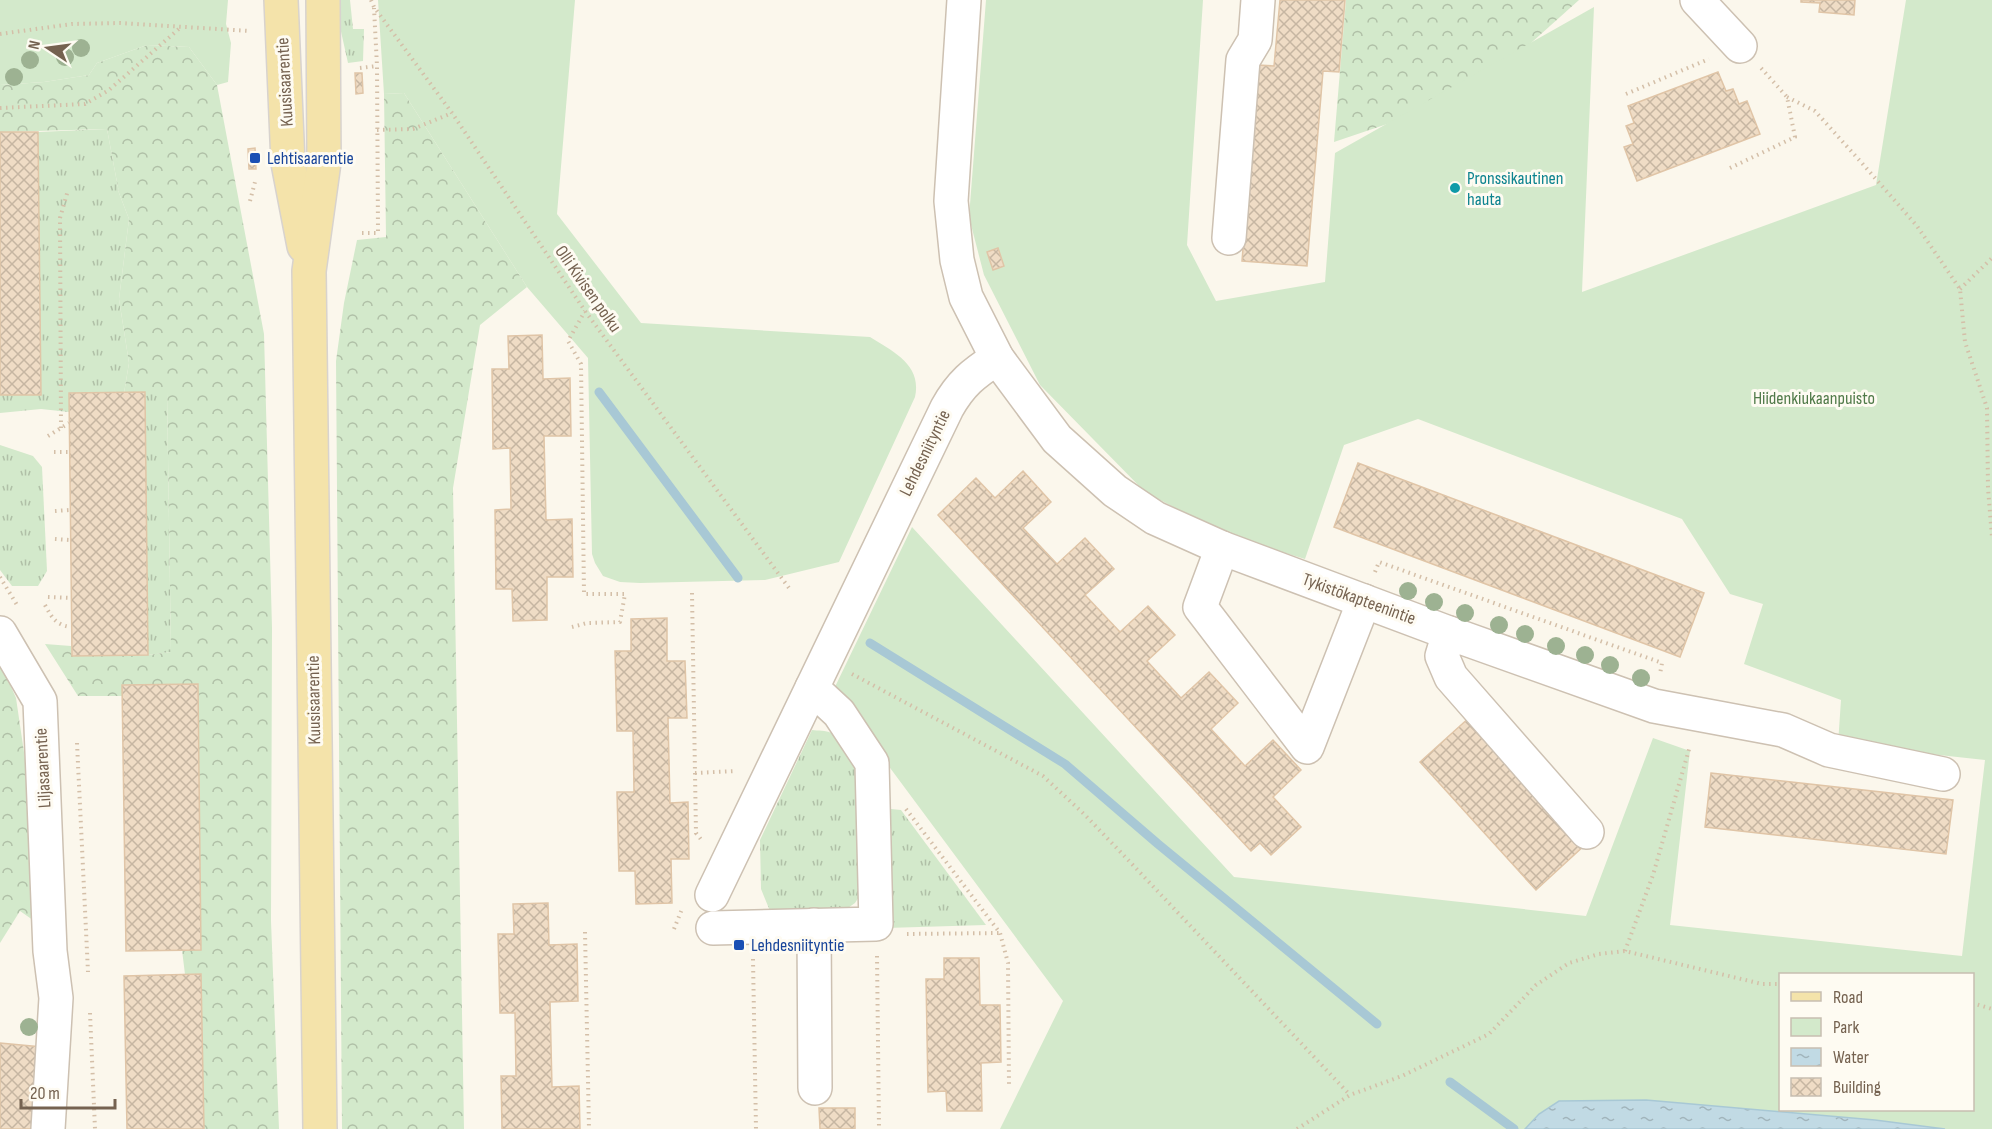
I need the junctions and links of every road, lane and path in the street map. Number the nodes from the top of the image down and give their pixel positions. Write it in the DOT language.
graph roads {
  1 [pos="281,0"];
  2 [pos="323,0"];
  3 [pos="371,0"];
  4 [pos="964,0"];
  5 [pos="1258,0"];
  6 [pos="1697,0"];
  7 [pos="374,7"];
  8 [pos="181,27"];
  9 [pos="243,31"];
  10 [pos="0,34"];
  11 [pos="1740,46"];
  12 [pos="377,66"];
  13 [pos="360,68"];
  14 [pos="1626,94"];
  15 [pos="1787,97"];
  16 [pos="0,108"];
  17 [pos="452,113"];
  18 [pos="377,130"];
  19 [pos="1730,168"];
  20 [pos="255,182"];
  21 [pos="68,190"];
  22 [pos="250,201"];
  23 [pos="362,233"];
  24 [pos="1229,238"];
  25 [pos="1992,258"];
  26 [pos="309,271"];
  27 [pos="1960,289"];
  28 [pos="585,311"];
  29 [pos="997,358"];
  30 [pos="69,423"];
  31 [pos="61,428"];
  32 [pos="48,436"];
  33 [pos="54,452"];
  34 [pos="69,452"];
  35 [pos="70,510"];
  36 [pos="55,511"];
  37 [pos="1992,537"];
  38 [pos="55,539"];
  39 [pos="70,540"];
  40 [pos="1222,548"];
  41 [pos="789,588"];
  42 [pos="692,593"];
  43 [pos="48,597"];
  44 [pos="70,598"];
  45 [pos="1364,601"];
  46 [pos="45,605"];
  47 [pos="71,627"];
  48 [pos="572,627"];
  49 [pos="0,633"];
  50 [pos="1449,633"];
  51 [pos="818,674"];
  52 [pos="1654,706"];
  53 [pos="1705,715"];
  54 [pos="872,763"];
  55 [pos="737,771"];
  56 [pos="695,772"];
  57 [pos="1943,774"];
  58 [pos="1587,832"];
  59 [pos="727,861"];
  60 [pos="712,895"];
  61 [pos="814,926"];
  62 [pos="713,928"];
  63 [pos="876,929"];
  64 [pos="585,932"];
  65 [pos="1000,933"];
  66 [pos="753,949"];
  67 [pos="1625,951"];
  68 [pos="1779,984"];
  69 [pos="1974,1004"];
  70 [pos="1992,1009"];
  71 [pos="1009,1085"];
  72 [pos="815,1088"];
  73 [pos="1350,1095"];
  74 [pos="48,1129"];
  75 [pos="320,1129"];
  76 [pos="590,1129"];
  77 [pos="756,1129"];
  78 [pos="879,1129"];
  79 [pos="1297,1129"];
  1 -- 26 [label="main road, Kuusisaarentie"];
  2 -- 26 [label="main road, Kuusisaarentie"];
  3 -- 7 [label="path, Olli Kivisen polku"];
  4 -- 29 [label="street"];
  5 -- 24 [label="street"];
  6 -- 11 [label="street"];
  7 -- 12 [label="path"];
  7 -- 17 [label="path, Olli Kivisen polku"];
  8 -- 9 [label="path"];
  8 -- 10 [label="path"];
  8 -- 16 [label="path"];
  11 -- 14 [label="path"];
  11 -- 15 [label="path"];
  12 -- 13 [label="path"];
  12 -- 18 [label="path"];
  15 -- 19 [label="path"];
  15 -- 27 [label="path"];
  17 -- 18 [label="path"];
  17 -- 28 [label="path, Olli Kivisen polku"];
  18 -- 23 [label="path"];
  20 -- 22 [label="path"];
  21 -- 31 [label="path"];
  25 -- 27 [label="path"];
  26 -- 75 [label="main road, Kuusisaarentie"];
  27 -- 37 [label="path"];
  28 -- 41 [label="path, Olli Kivisen polku"];
  28 -- 48 [label="path"];
  29 -- 40 [label="street, Tykistökapteenintie"];
  29 -- 51 [label="street, Lehdesniityntie"];
  30 -- 31 [label="path"];
  31 -- 32 [label="path"];
  33 -- 34 [label="path"];
  35 -- 36 [label="path"];
  38 -- 39 [label="path"];
  40 -- 45 [label="street, Tykistökapteenintie"];
  40 -- 45 [label="street"];
  42 -- 56 [label="path"];
  43 -- 44 [label="path"];
  45 -- 50 [label="street, Tykistökapteenintie"];
  45 -- 52 [label="path"];
  46 -- 47 [label="path"];
  49 -- 74 [label="street, Liljasaarentie"];
  50 -- 52 [label="street, Tykistökapteenintie"];
  50 -- 58 [label="street"];
  51 -- 54 [label="street"];
  51 -- 59 [label="street, Lehdesniityntie"];
  51 -- 73 [label="path"];
  52 -- 53 [label="street, Tykistökapteenintie"];
  53 -- 57 [label="street, Tykistökapteenintie"];
  53 -- 67 [label="path"];
  54 -- 63 [label="street"];
  54 -- 65 [label="path"];
  55 -- 56 [label="path"];
  56 -- 59 [label="path"];
  59 -- 60 [label="street, Lehdesniityntie"];
  61 -- 62 [label="street"];
  61 -- 63 [label="street"];
  61 -- 72 [label="street"];
  63 -- 65 [label="path"];
  63 -- 78 [label="path"];
  64 -- 76 [label="path"];
  65 -- 71 [label="path"];
  66 -- 77 [label="path"];
  67 -- 68 [label="path"];
  67 -- 73 [label="path"];
  69 -- 70 [label="path"];
  73 -- 79 [label="path"];
}
